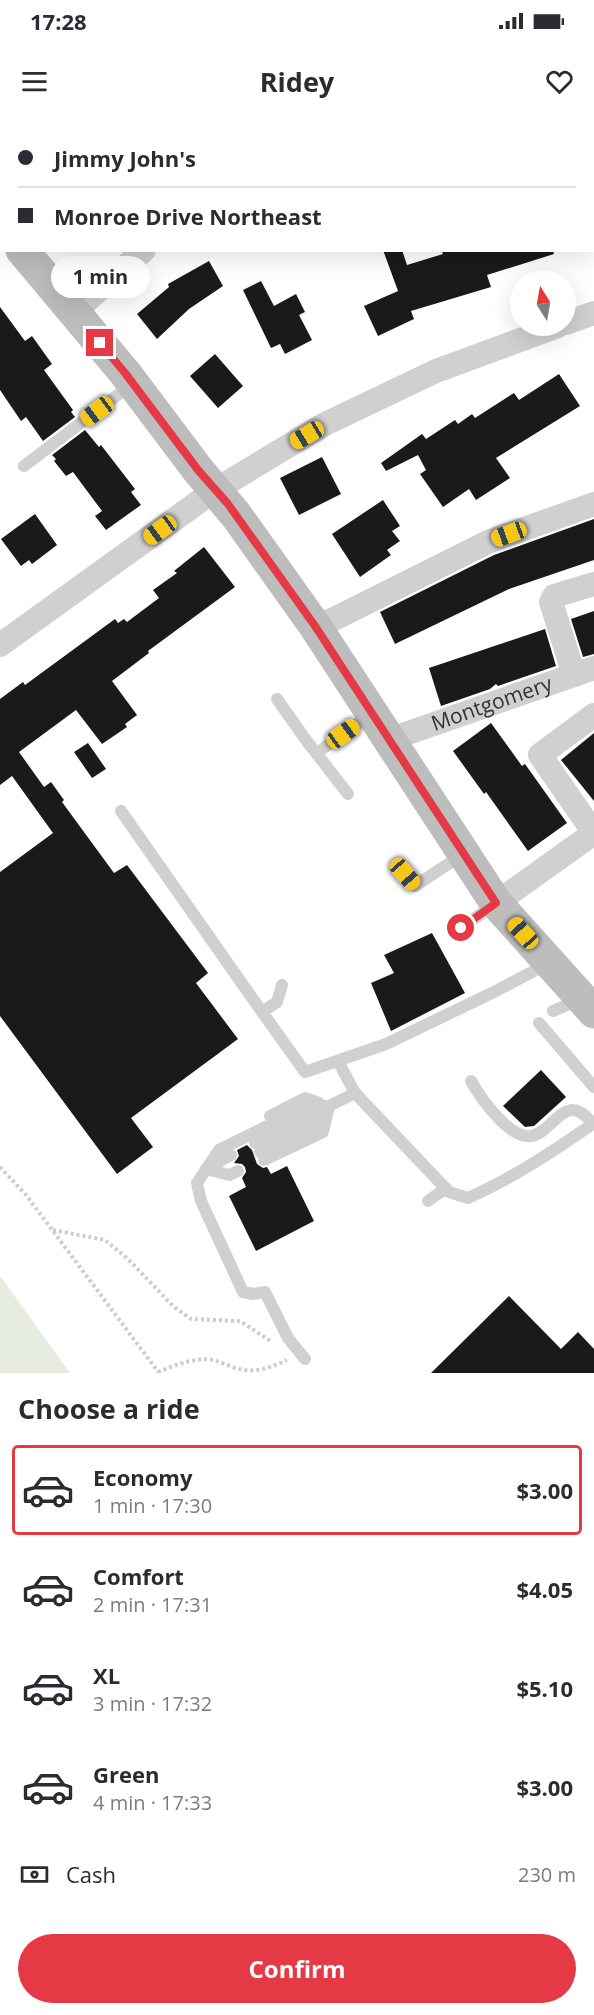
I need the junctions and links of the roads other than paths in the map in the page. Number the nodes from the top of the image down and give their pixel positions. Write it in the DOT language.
graph roads {
  1 [pos="24,252"];
  2 [pos="142,252"];
  3 [pos="74,312"];
  4 [pos="594,313"];
  5 [pos="576,319"];
  6 [pos="532,336"];
  7 [pos="133,383"];
  8 [pos="24,466"];
  9 [pos="215,490"];
  10 [pos="594,504"];
  11 [pos="594,584"];
  12 [pos="315,626"];
  13 [pos="0,645"];
  14 [pos="584,671"];
  15 [pos="277,699"];
  16 [pos="594,715"];
  17 [pos="380,727"];
  18 [pos="317,753"];
  19 [pos="348,794"];
  20 [pos="121,811"];
  21 [pos="594,833"];
  22 [pos="464,853"];
  23 [pos="405,874"];
  24 [pos="496,903"];
  25 [pos="461,928"];
  26 [pos="550,963"];
  27 [pos="282,985"];
  28 [pos="576,1007"];
  29 [pos="262,1012"];
  30 [pos="539,1023"];
  31 [pos="338,1061"];
  32 [pos="471,1081"];
  33 [pos="594,1087"];
  34 [pos="355,1093"];
  35 [pos="329,1106"];
  36 [pos="594,1124"];
  37 [pos="235,1164"];
  38 [pos="206,1169"];
  39 [pos="446,1188"];
  40 [pos="428,1201"];
  41 [pos="300,1353"];
  1 -- 3 [label="main road"];
  2 -- 3 [label="street"];
  3 -- 7 [label="main road"];
  4 -- 5 [label="street"];
  6 -- 9 [label="street"];
  7 -- 8 [label="lane"];
  7 -- 9 [label="main road"];
  9 -- 12 [label="main road"];
  9 -- 13 [label="street"];
  10 -- 12 [label="street"];
  11 -- 14 [label="street"];
  12 -- 17 [label="main road"];
  14 -- 17 [label="street, Montgomery"];
  15 -- 18 [label="lane"];
  16 -- 21 [label="street"];
  17 -- 18 [label="lane"];
  17 -- 22 [label="main road"];
  18 -- 19 [label="lane"];
  20 -- 29 [label="lane"];
  21 -- 24 [label="street"];
  22 -- 23 [label="lane"];
  22 -- 24 [label="main road"];
  24 -- 25 [label="lane"];
  24 -- 26 [label="main road"];
  26 -- 28 [label="main road"];
  26 -- 31 [label="lane"];
  27 -- 29 [label="lane"];
  29 -- 31 [label="lane"];
  30 -- 33 [label="lane"];
  31 -- 34 [label="lane"];
  32 -- 36 [label="lane"];
  34 -- 35 [label="lane"];
  34 -- 39 [label="lane"];
  35 -- 35 [label="lane"];
  35 -- 38 [label="lane"];
  36 -- 39 [label="lane"];
  37 -- 38 [label="lane"];
  38 -- 41 [label="lane"];
  39 -- 40 [label="lane"];
}
